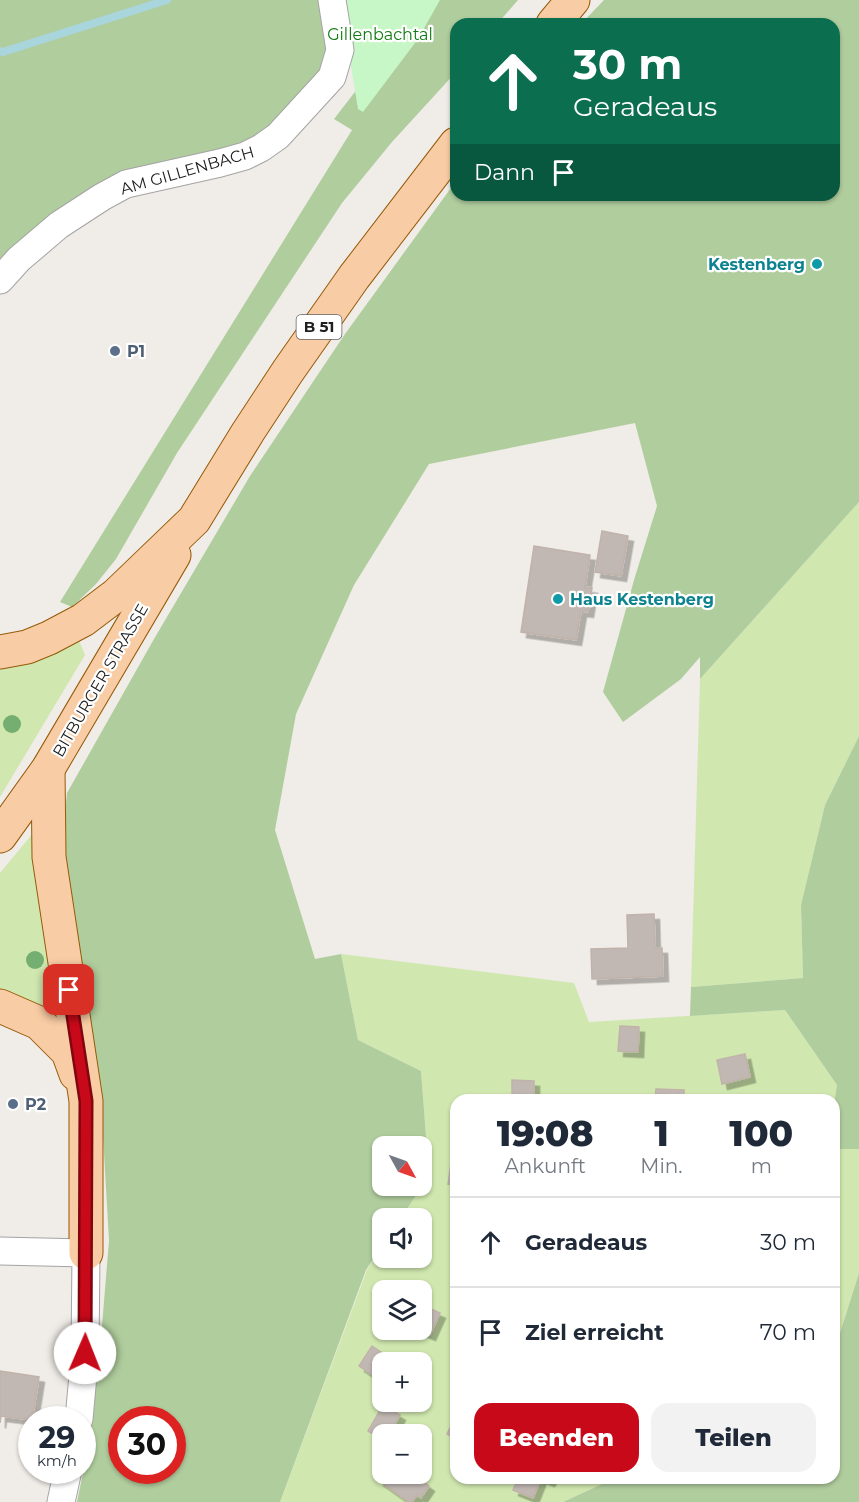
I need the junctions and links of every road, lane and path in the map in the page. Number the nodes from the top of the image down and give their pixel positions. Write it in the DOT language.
graph roads {
  1 [pos="332,0"];
  2 [pos="573,0"];
  3 [pos="558,18"];
  4 [pos="450,152"];
  5 [pos="0,280"];
  6 [pos="194,520"];
  7 [pos="0,652"];
  8 [pos="48,769"];
  9 [pos="0,836"];
  10 [pos="0,1006"];
  11 [pos="86,1101"];
  12 [pos="0,1251"];
  13 [pos="86,1253"];
  14 [pos="80,1406"];
  15 [pos="65,1484"];
  16 [pos="61,1502"];
  1 -- 5 [label="street, AM GILLENBACH"];
  2 -- 3 [label="main road"];
  4 -- 6 [label="main road, B 51"];
  6 -- 7 [label="main road"];
  6 -- 8 [label="main road, BITBURGER STRASSE / B 51"];
  8 -- 9 [label="main road, BITBURGER STRASSE / B 51"];
  8 -- 11 [label="main road"];
  10 -- 11 [label="main road"];
  11 -- 13 [label="main road"];
  12 -- 13 [label="street"];
  13 -- 14 [label="street"];
  15 -- 16 [label="street"];
}
